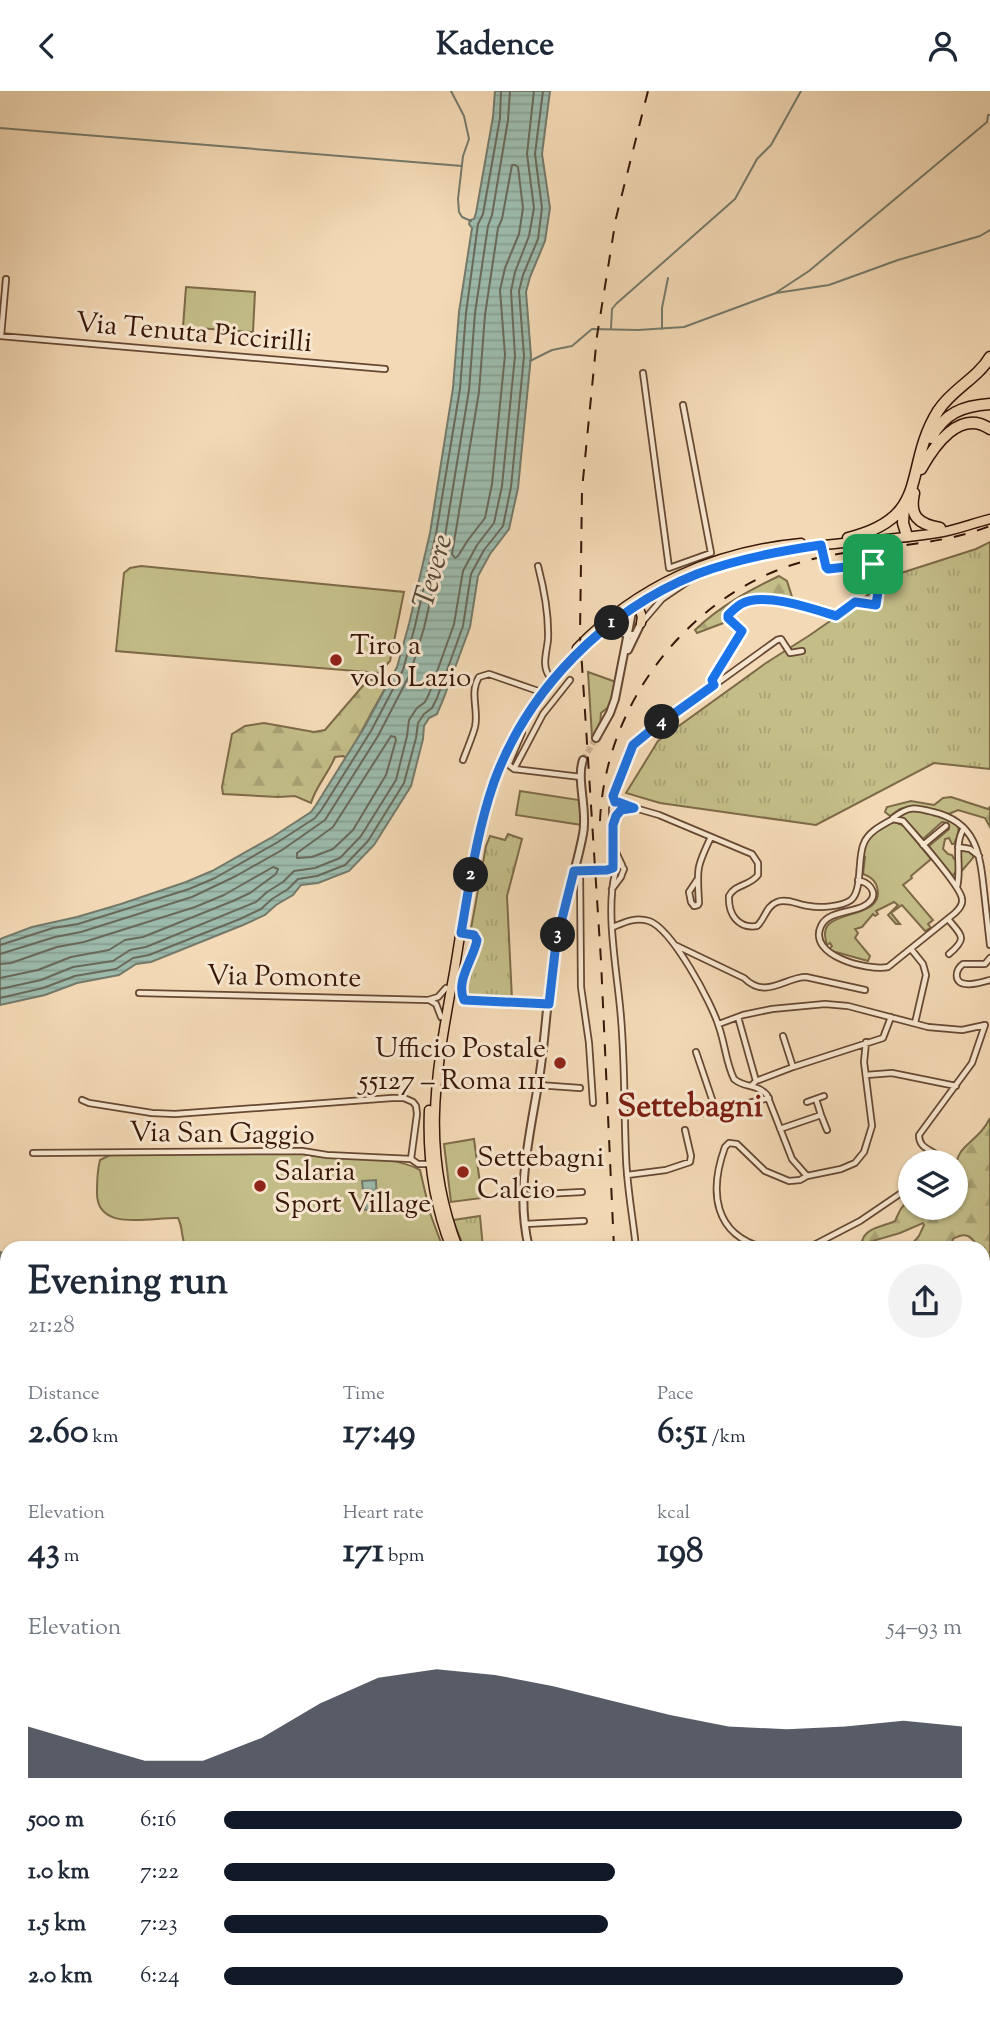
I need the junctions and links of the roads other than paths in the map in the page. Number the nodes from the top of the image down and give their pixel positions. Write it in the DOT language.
graph roads {
  1 [pos="6,279"];
  2 [pos="0,336"];
  3 [pos="990,357"];
  4 [pos="384,369"];
  5 [pos="643,373"];
  6 [pos="990,404"];
  7 [pos="683,405"];
  8 [pos="990,429"];
  9 [pos="927,444"];
  10 [pos="919,460"];
  11 [pos="919,474"];
  12 [pos="908,505"];
  13 [pos="985,520"];
  14 [pos="940,528"];
  15 [pos="907,533"];
  16 [pos="848,538"];
  17 [pos="821,545"];
  18 [pos="538,566"];
  19 [pos="696,567"];
  20 [pos="631,604"];
  21 [pos="641,623"];
  22 [pos="631,635"];
  23 [pos="593,639"];
  24 [pos="802,651"];
  25 [pos="550,677"];
  26 [pos="570,680"];
  27 [pos="714,685"];
  28 [pos="538,691"];
  29 [pos="529,713"];
  30 [pos="596,738"];
  31 [pos="463,760"];
  32 [pos="583,760"];
  33 [pos="514,769"];
  34 [pos="582,777"];
  35 [pos="615,802"];
  36 [pos="620,808"];
  37 [pos="612,809"];
  38 [pos="893,819"];
  39 [pos="613,825"];
  40 [pos="946,826"];
  41 [pos="964,828"];
  42 [pos="710,837"];
  43 [pos="923,845"];
  44 [pos="958,846"];
  45 [pos="613,847"];
  46 [pos="979,856"];
  47 [pos="622,866"];
  48 [pos="613,870"];
  49 [pos="577,871"];
  50 [pos="622,874"];
  51 [pos="697,880"];
  52 [pos="858,880"];
  53 [pos="957,887"];
  54 [pos="611,890"];
  55 [pos="948,919"];
  56 [pos="613,927"];
  57 [pos="461,933"];
  58 [pos="675,945"];
  59 [pos="990,946"];
  60 [pos="911,949"];
  61 [pos="949,954"];
  62 [pos="990,958"];
  63 [pos="990,980"];
  64 [pos="446,988"];
  65 [pos="865,990"];
  66 [pos="139,993"];
  67 [pos="428,1000"];
  68 [pos="549,1004"];
  69 [pos="440,1017"];
  70 [pos="738,1017"];
  71 [pos="891,1017"];
  72 [pos="915,1023"];
  73 [pos="719,1024"];
  74 [pos="783,1036"];
  75 [pos="866,1042"];
  76 [pos="696,1052"];
  77 [pos="793,1067"];
  78 [pos="866,1075"];
  79 [pos="756,1080"];
  80 [pos="538,1085"];
  81 [pos="750,1086"];
  82 [pos="956,1086"];
  83 [pos="580,1088"];
  84 [pos="824,1096"];
  85 [pos="769,1098"];
  86 [pos="816,1099"];
  87 [pos="82,1100"];
  88 [pos="807,1102"];
  89 [pos="593,1103"];
  90 [pos="716,1111"];
  91 [pos="699,1114"];
  92 [pos="821,1115"];
  93 [pos="780,1129"];
  94 [pos="685,1130"];
  95 [pos="827,1130"];
  96 [pos="930,1150"];
  97 [pos="33,1153"];
  98 [pos="411,1159"];
  99 [pos="430,1164"];
  100 [pos="627,1175"];
  101 [pos="807,1176"];
  102 [pos="582,1192"];
  103 [pos="523,1195"];
  104 [pos="898,1195"];
  105 [pos="584,1221"];
  106 [pos="524,1224"];
  107 [pos="449,1241"];
  108 [pos="456,1241"];
  109 [pos="528,1241"];
  110 [pos="635,1241"];
  111 [pos="745,1241"];
  112 [pos="821,1241"];
  1 -- 2 [label="street"];
  2 -- 4 [label="street, Via Tenuta Piccirilli"];
  3 -- 10 [label="highway"];
  5 -- 19 [label="street"];
  6 -- 9 [label="highway"];
  7 -- 19 [label="street"];
  8 -- 11 [label="highway"];
  9 -- 10 [label="highway"];
  9 -- 11 [label="highway"];
  10 -- 12 [label="highway"];
  11 -- 12 [label="highway"];
  12 -- 14 [label="highway"];
  12 -- 15 [label="highway"];
  12 -- 16 [label="highway"];
  13 -- 14 [label="main road"];
  13 -- 15 [label="main road"];
  14 -- 15 [label="main road"];
  15 -- 16 [label="main road"];
  15 -- 17 [label="main road"];
  16 -- 19 [label="main road"];
  17 -- 19 [label="main road"];
  17 -- 27 [label="street"];
  18 -- 25 [label="street"];
  19 -- 20 [label="main road"];
  19 -- 21 [label="street"];
  20 -- 21 [label="main road"];
  20 -- 22 [label="street"];
  20 -- 23 [label="main road"];
  20 -- 25 [label="main road"];
  21 -- 22 [label="street"];
  22 -- 23 [label="street"];
  22 -- 30 [label="street"];
  23 -- 29 [label="main road"];
  24 -- 27 [label="street"];
  25 -- 28 [label="main road"];
  26 -- 33 [label="street"];
  27 -- 35 [label="street"];
  28 -- 31 [label="street"];
  28 -- 64 [label="main road"];
  29 -- 33 [label="street"];
  29 -- 57 [label="main road"];
  32 -- 34 [label="street"];
  33 -- 34 [label="street"];
  34 -- 49 [label="street"];
  35 -- 36 [label="street"];
  35 -- 37 [label="street"];
  36 -- 37 [label="street"];
  36 -- 39 [label="street"];
  36 -- 42 [label="street"];
  37 -- 39 [label="street"];
  38 -- 41 [label="street"];
  38 -- 43 [label="street"];
  38 -- 52 [label="street"];
  39 -- 45 [label="street"];
  40 -- 43 [label="street"];
  41 -- 44 [label="street"];
  41 -- 46 [label="street"];
  42 -- 51 [label="street"];
  42 -- 52 [label="street"];
  43 -- 53 [label="street"];
  44 -- 46 [label="street"];
  44 -- 53 [label="street"];
  45 -- 47 [label="street"];
  45 -- 48 [label="street"];
  46 -- 59 [label="street"];
  47 -- 48 [label="street"];
  47 -- 50 [label="street"];
  48 -- 49 [label="street"];
  48 -- 50 [label="street"];
  48 -- 54 [label="street"];
  49 -- 68 [label="street"];
  49 -- 89 [label="street"];
  50 -- 54 [label="street"];
  51 -- 51 [label="street"];
  52 -- 60 [label="street"];
  53 -- 55 [label="street"];
  54 -- 56 [label="street"];
  55 -- 60 [label="street"];
  55 -- 61 [label="street"];
  56 -- 58 [label="street"];
  56 -- 100 [label="street"];
  57 -- 68 [label="street"];
  57 -- 108 [label="main road"];
  58 -- 65 [label="street"];
  58 -- 73 [label="street"];
  60 -- 72 [label="street"];
  62 -- 63 [label="street"];
  64 -- 67 [label="street"];
  64 -- 69 [label="main road"];
  66 -- 67 [label="street, Via Pomonte"];
  67 -- 69 [label="street"];
  68 -- 80 [label="street"];
  69 -- 99 [label="main road"];
  70 -- 71 [label="street"];
  70 -- 73 [label="street"];
  70 -- 79 [label="street"];
  71 -- 72 [label="street"];
  71 -- 75 [label="street"];
  72 -- 82 [label="street"];
  73 -- 81 [label="street"];
  74 -- 77 [label="street"];
  75 -- 77 [label="street"];
  75 -- 78 [label="street"];
  76 -- 90 [label="street"];
  77 -- 79 [label="street"];
  78 -- 82 [label="street"];
  78 -- 101 [label="street"];
  79 -- 81 [label="street"];
  80 -- 83 [label="street"];
  80 -- 103 [label="street"];
  81 -- 85 [label="street"];
  82 -- 96 [label="street"];
  84 -- 86 [label="street"];
  85 -- 90 [label="street"];
  85 -- 93 [label="street"];
  86 -- 88 [label="street"];
  86 -- 92 [label="street"];
  87 -- 98 [label="street, Via San Gaggio"];
  90 -- 91 [label="street"];
  92 -- 93 [label="street"];
  92 -- 95 [label="street"];
  93 -- 101 [label="street"];
  94 -- 100 [label="street"];
  97 -- 98 [label="street, Via San Gaggio"];
  98 -- 99 [label="street, Via San Gaggio"];
  99 -- 107 [label="main road"];
  100 -- 110 [label="street"];
  101 -- 111 [label="street"];
  102 -- 103 [label="street"];
  103 -- 106 [label="street"];
  104 -- 112 [label="street"];
  105 -- 106 [label="street"];
  106 -- 109 [label="street"];
}
